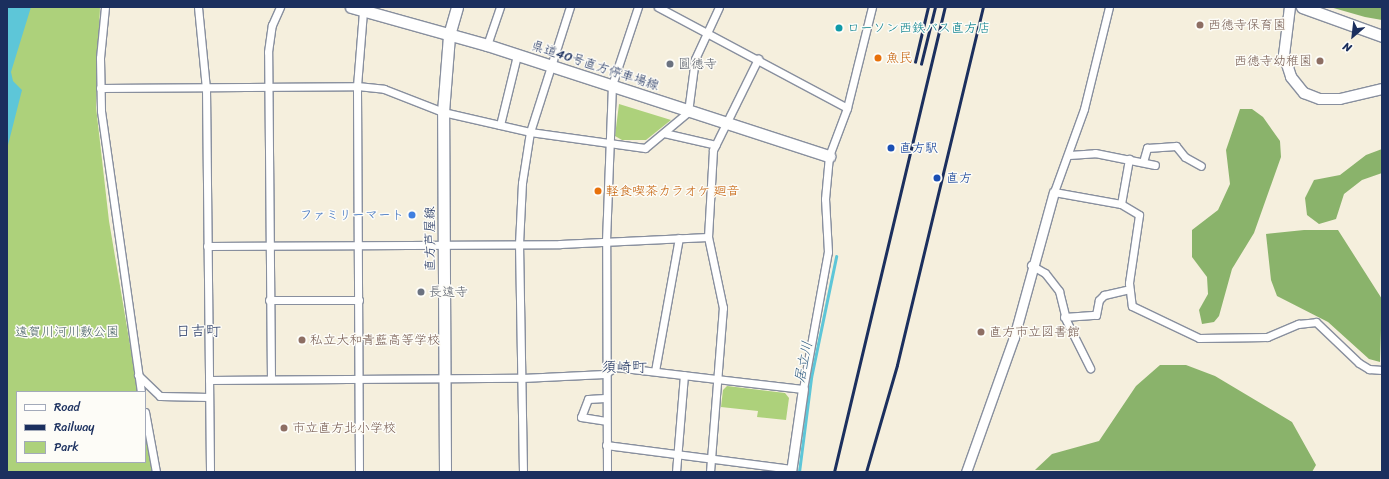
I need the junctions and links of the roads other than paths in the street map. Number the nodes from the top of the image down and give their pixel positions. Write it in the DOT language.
graph roads {
  1 [pos="104,7"];
  2 [pos="198,7"];
  3 [pos="280,7"];
  4 [pos="457,7"];
  5 [pos="500,7"];
  6 [pos="570,7"];
  7 [pos="638,7"];
  8 [pos="658,7"];
  9 [pos="719,7"];
  10 [pos="872,7"];
  11 [pos="1109,7"];
  12 [pos="1290,7"];
  13 [pos="1302,7"];
  14 [pos="358,9"];
  15 [pos="669,9"];
  16 [pos="708,32"];
  17 [pos="449,35"];
  18 [pos="1382,36"];
  19 [pos="487,45"];
  20 [pos="517,55"];
  21 [pos="758,59"];
  22 [pos="550,66"];
  23 [pos="612,85"];
  24 [pos="357,86"];
  25 [pos="100,88"];
  26 [pos="206,88"];
  27 [pos="267,88"];
  28 [pos="1382,89"];
  29 [pos="847,108"];
  30 [pos="443,112"];
  31 [pos="688,112"];
  32 [pos="725,122"];
  33 [pos="500,125"];
  34 [pos="530,132"];
  35 [pos="664,133"];
  36 [pos="716,145"];
  37 [pos="610,146"];
  38 [pos="1069,155"];
  39 [pos="829,156"];
  40 [pos="1129,159"];
  41 [pos="1143,162"];
  42 [pos="1155,165"];
  43 [pos="1201,166"];
  44 [pos="1054,192"];
  45 [pos="1121,204"];
  46 [pos="708,237"];
  47 [pos="679,238"];
  48 [pos="606,241"];
  49 [pos="519,244"];
  50 [pos="269,245"];
  51 [pos="359,245"];
  52 [pos="444,245"];
  53 [pos="207,246"];
  54 [pos="1032,265"];
  55 [pos="1129,289"];
  56 [pos="269,300"];
  57 [pos="358,300"];
  58 [pos="1064,317"];
  59 [pos="1090,368"];
  60 [pos="1382,370"];
  61 [pos="655,371"];
  62 [pos="605,374"];
  63 [pos="138,375"];
  64 [pos="684,375"];
  65 [pos="522,378"];
  66 [pos="271,379"];
  67 [pos="209,380"];
  68 [pos="358,380"];
  69 [pos="444,380"];
  70 [pos="717,380"];
  71 [pos="803,389"];
  72 [pos="141,391"];
  73 [pos="209,397"];
  74 [pos="605,398"];
  75 [pos="146,417"];
  76 [pos="606,421"];
  77 [pos="606,446"];
  78 [pos="677,455"];
  79 [pos="711,459"];
  80 [pos="791,470"];
  81 [pos="156,472"];
  82 [pos="210,472"];
  83 [pos="359,472"];
  84 [pos="445,472"];
  85 [pos="523,472"];
  86 [pos="607,472"];
  87 [pos="676,472"];
  88 [pos="710,472"];
  89 [pos="966,472"];
  1 -- 25 [label="street"];
  2 -- 26 [label="street"];
  3 -- 27 [label="street"];
  4 -- 17 [label="main road, 直方芦屋線"];
  5 -- 19 [label="street"];
  6 -- 22 [label="street"];
  7 -- 23 [label="street"];
  8 -- 15 [label="street"];
  9 -- 16 [label="street"];
  10 -- 29 [label="street"];
  11 -- 38 [label="street"];
  12 -- 28 [label="main road"];
  13 -- 18 [label="main road"];
  14 -- 17 [label="main road, 県道40号直方停車場線"];
  14 -- 24 [label="street"];
  15 -- 16 [label="street"];
  16 -- 21 [label="street"];
  16 -- 31 [label="street"];
  17 -- 19 [label="main road, 県道40号直方停車場線"];
  17 -- 30 [label="main road, 直方芦屋線"];
  19 -- 20 [label="main road, 県道40号直方停車場線"];
  20 -- 22 [label="main road, 県道40号直方停車場線"];
  20 -- 33 [label="street"];
  21 -- 29 [label="street"];
  21 -- 32 [label="street"];
  22 -- 23 [label="main road, 県道40号直方停車場線"];
  22 -- 34 [label="street"];
  23 -- 31 [label="main road, 県道40号直方停車場線"];
  23 -- 37 [label="street"];
  24 -- 27 [label="street"];
  24 -- 30 [label="street"];
  24 -- 51 [label="street"];
  25 -- 26 [label="street"];
  25 -- 63 [label="street"];
  26 -- 27 [label="street"];
  26 -- 53 [label="street"];
  27 -- 50 [label="street"];
  29 -- 39 [label="street"];
  30 -- 33 [label="street"];
  30 -- 52 [label="main road, 直方芦屋線"];
  31 -- 32 [label="main road, 県道40号直方停車場線"];
  31 -- 35 [label="street"];
  32 -- 36 [label="street"];
  32 -- 39 [label="main road, 県道40号直方停車場線"];
  33 -- 34 [label="street"];
  34 -- 37 [label="street"];
  34 -- 49 [label="street"];
  35 -- 36 [label="street"];
  35 -- 37 [label="street"];
  36 -- 46 [label="street"];
  37 -- 48 [label="street"];
  38 -- 40 [label="street"];
  38 -- 44 [label="street"];
  39 -- 71 [label="street"];
  40 -- 41 [label="street"];
  40 -- 45 [label="street"];
  41 -- 42 [label="street"];
  41 -- 43 [label="street"];
  44 -- 45 [label="street"];
  44 -- 54 [label="street"];
  45 -- 55 [label="street"];
  46 -- 47 [label="street"];
  46 -- 70 [label="street"];
  47 -- 48 [label="street"];
  47 -- 61 [label="street"];
  48 -- 49 [label="street"];
  48 -- 62 [label="street"];
  49 -- 52 [label="street"];
  49 -- 65 [label="street"];
  50 -- 51 [label="street"];
  50 -- 53 [label="street"];
  50 -- 56 [label="street"];
  51 -- 52 [label="street"];
  51 -- 57 [label="street"];
  52 -- 69 [label="main road, 直方芦屋線"];
  53 -- 67 [label="street"];
  54 -- 58 [label="street"];
  54 -- 89 [label="street"];
  55 -- 58 [label="street"];
  55 -- 60 [label="street"];
  56 -- 57 [label="street"];
  56 -- 66 [label="street"];
  57 -- 68 [label="street"];
  58 -- 59 [label="street"];
  61 -- 62 [label="street"];
  61 -- 64 [label="street"];
  62 -- 65 [label="street"];
  62 -- 74 [label="street"];
  63 -- 72 [label="street"];
  63 -- 73 [label="street"];
  64 -- 70 [label="street"];
  64 -- 78 [label="street"];
  65 -- 69 [label="street"];
  65 -- 85 [label="street"];
  66 -- 67 [label="street"];
  66 -- 68 [label="street"];
  67 -- 73 [label="street"];
  68 -- 69 [label="street"];
  68 -- 83 [label="street"];
  69 -- 84 [label="main road, 直方芦屋線"];
  70 -- 71 [label="street"];
  70 -- 79 [label="street"];
  71 -- 80 [label="street"];
  73 -- 82 [label="street"];
  74 -- 76 [label="street"];
  74 -- 76 [label="street"];
  75 -- 81 [label="street"];
  76 -- 77 [label="street"];
  77 -- 78 [label="street"];
  77 -- 86 [label="street"];
  78 -- 79 [label="street"];
  78 -- 87 [label="street"];
  79 -- 80 [label="street"];
  79 -- 88 [label="street"];
}
